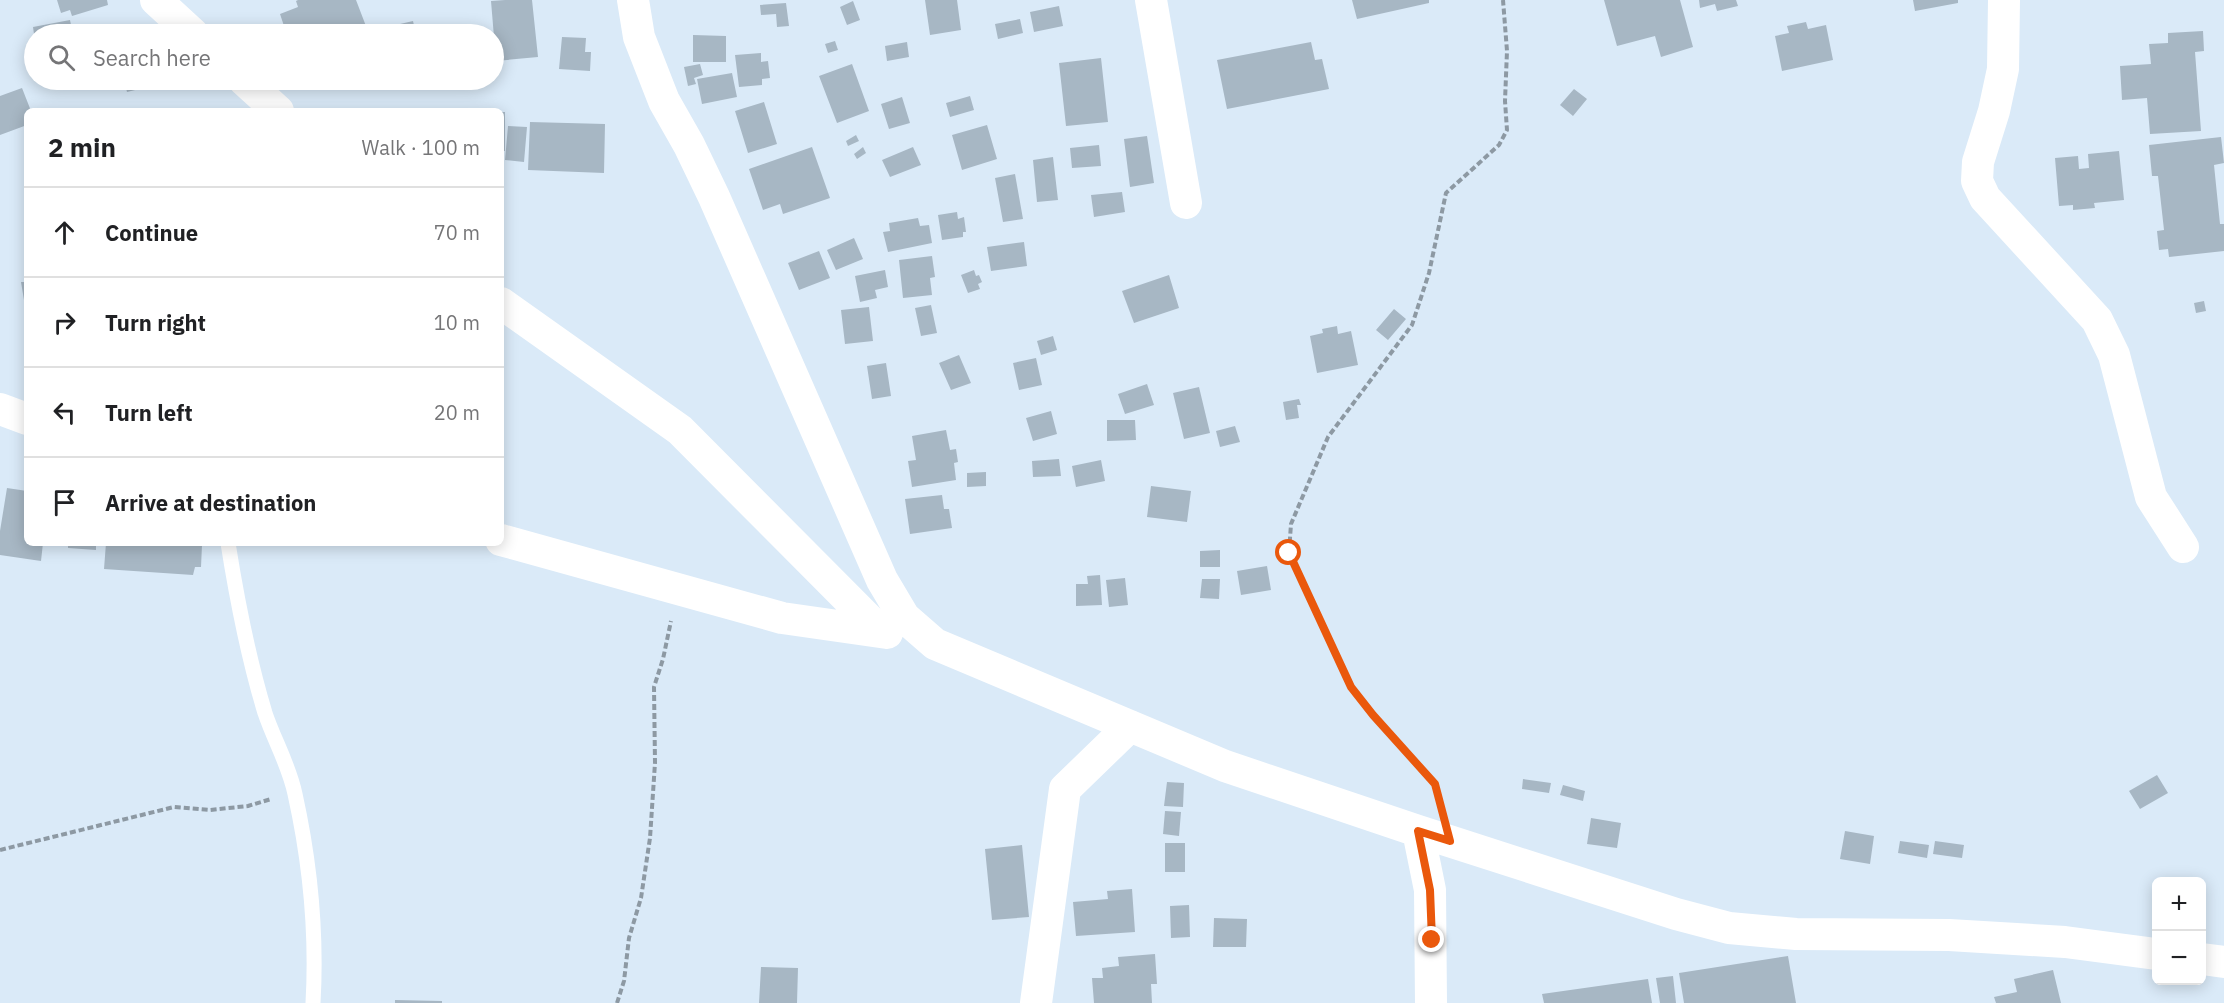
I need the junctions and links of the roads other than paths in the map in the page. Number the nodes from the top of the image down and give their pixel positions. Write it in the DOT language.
graph roads {
  1 [pos="156,0"];
  2 [pos="633,0"];
  3 [pos="1151,0"];
  4 [pos="2004,0"];
  5 [pos="182,24"];
  6 [pos="255,90"];
  7 [pos="275,108"];
  8 [pos="1186,202"];
  9 [pos="504,305"];
  10 [pos="0,409"];
  11 [pos="24,417"];
  12 [pos="504,541"];
  13 [pos="229,546"];
  14 [pos="2183,547"];
  15 [pos="881,632"];
  16 [pos="934,644"];
  17 [pos="1130,726"];
  18 [pos="1418,831"];
  19 [pos="2152,953"];
  20 [pos="2206,960"];
  21 [pos="2224,962"];
  22 [pos="313,1003"];
  23 [pos="1036,1003"];
  24 [pos="1431,1003"];
  1 -- 5 [label="street"];
  2 -- 16 [label="street"];
  3 -- 8 [label="street"];
  4 -- 14 [label="street"];
  6 -- 7 [label="street"];
  9 -- 15 [label="street"];
  10 -- 11 [label="street"];
  12 -- 15 [label="street"];
  13 -- 22 [label="lane"];
  15 -- 16 [label="street"];
  16 -- 17 [label="street"];
  17 -- 18 [label="street"];
  17 -- 23 [label="street"];
  18 -- 19 [label="street"];
  18 -- 24 [label="street"];
  20 -- 21 [label="street"];
}
